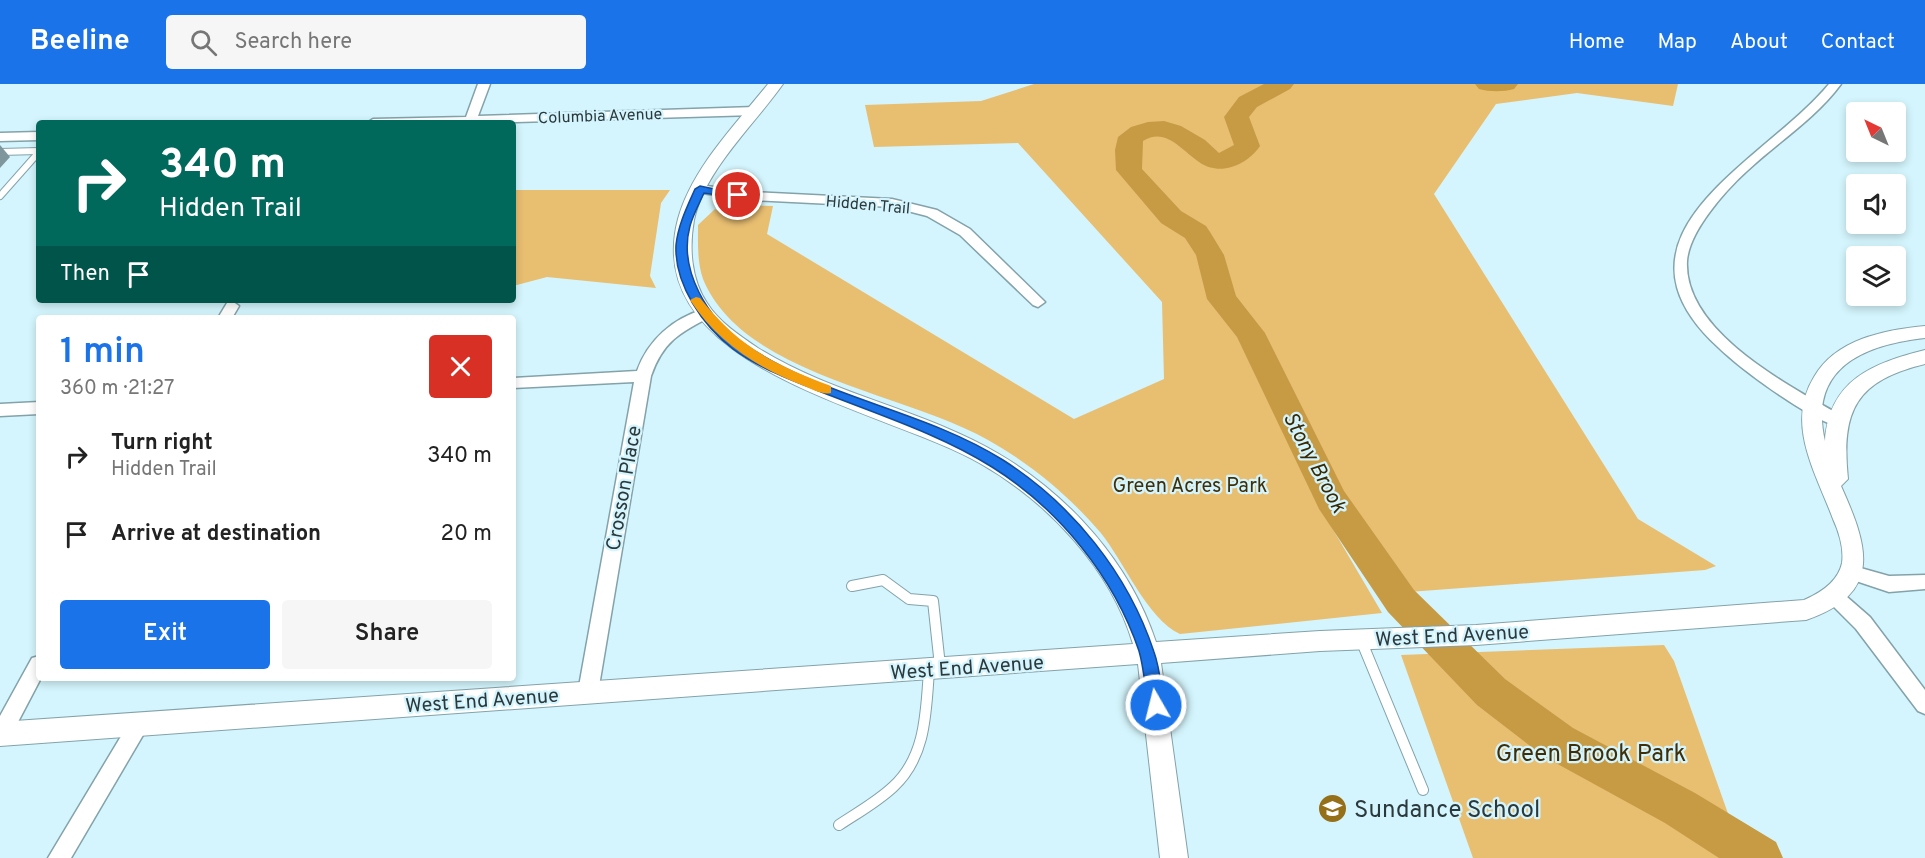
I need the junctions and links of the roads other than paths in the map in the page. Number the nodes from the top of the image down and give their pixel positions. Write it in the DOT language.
graph roads {
  1 [pos="484,84"];
  2 [pos="776,84"];
  3 [pos="1835,84"];
  4 [pos="755,111"];
  5 [pos="471,120"];
  6 [pos="36,136"];
  7 [pos="0,137"];
  8 [pos="0,152"];
  9 [pos="36,152"];
  10 [pos="36,155"];
  11 [pos="700,189"];
  12 [pos="0,196"];
  13 [pos="1038,302"];
  14 [pos="705,314"];
  15 [pos="1925,332"];
  16 [pos="1925,357"];
  17 [pos="642,376"];
  18 [pos="516,383"];
  19 [pos="1811,405"];
  20 [pos="36,408"];
  21 [pos="0,410"];
  22 [pos="1836,420"];
  23 [pos="1840,506"];
  24 [pos="1850,572"];
  25 [pos="1925,582"];
  26 [pos="852,586"];
  27 [pos="1833,596"];
  28 [pos="1361,639"];
  29 [pos="1148,654"];
  30 [pos="36,669"];
  31 [pos="935,670"];
  32 [pos="588,692"];
  33 [pos="1925,705"];
  34 [pos="139,724"];
  35 [pos="0,734"];
  36 [pos="1423,790"];
  37 [pos="839,825"];
  38 [pos="59,858"];
  39 [pos="1174,858"];
  1 -- 5 [label="street"];
  2 -- 4 [label="street"];
  3 -- 19 [label="street"];
  4 -- 5 [label="street, Columbia Avenue"];
  4 -- 11 [label="street"];
  6 -- 7 [label="street"];
  8 -- 9 [label="lane"];
  10 -- 12 [label="lane"];
  11 -- 13 [label="street, Hidden Trail"];
  11 -- 14 [label="street"];
  14 -- 17 [label="street, Crosson Place"];
  14 -- 29 [label="street"];
  15 -- 19 [label="street"];
  16 -- 22 [label="street"];
  17 -- 18 [label="street"];
  17 -- 32 [label="street, Crosson Place"];
  19 -- 22 [label="street"];
  19 -- 23 [label="street"];
  20 -- 21 [label="street"];
  22 -- 23 [label="street"];
  23 -- 24 [label="street"];
  24 -- 25 [label="street"];
  24 -- 27 [label="street"];
  26 -- 31 [label="lane"];
  27 -- 28 [label="street, West End Avenue"];
  27 -- 33 [label="street"];
  28 -- 29 [label="street, West End Avenue"];
  28 -- 36 [label="lane"];
  29 -- 31 [label="street, West End Avenue"];
  29 -- 39 [label="street"];
  30 -- 35 [label="street"];
  31 -- 32 [label="street, West End Avenue"];
  31 -- 37 [label="lane"];
  32 -- 34 [label="street, West End Avenue"];
  34 -- 35 [label="street, West End Avenue"];
  34 -- 38 [label="street"];
}
